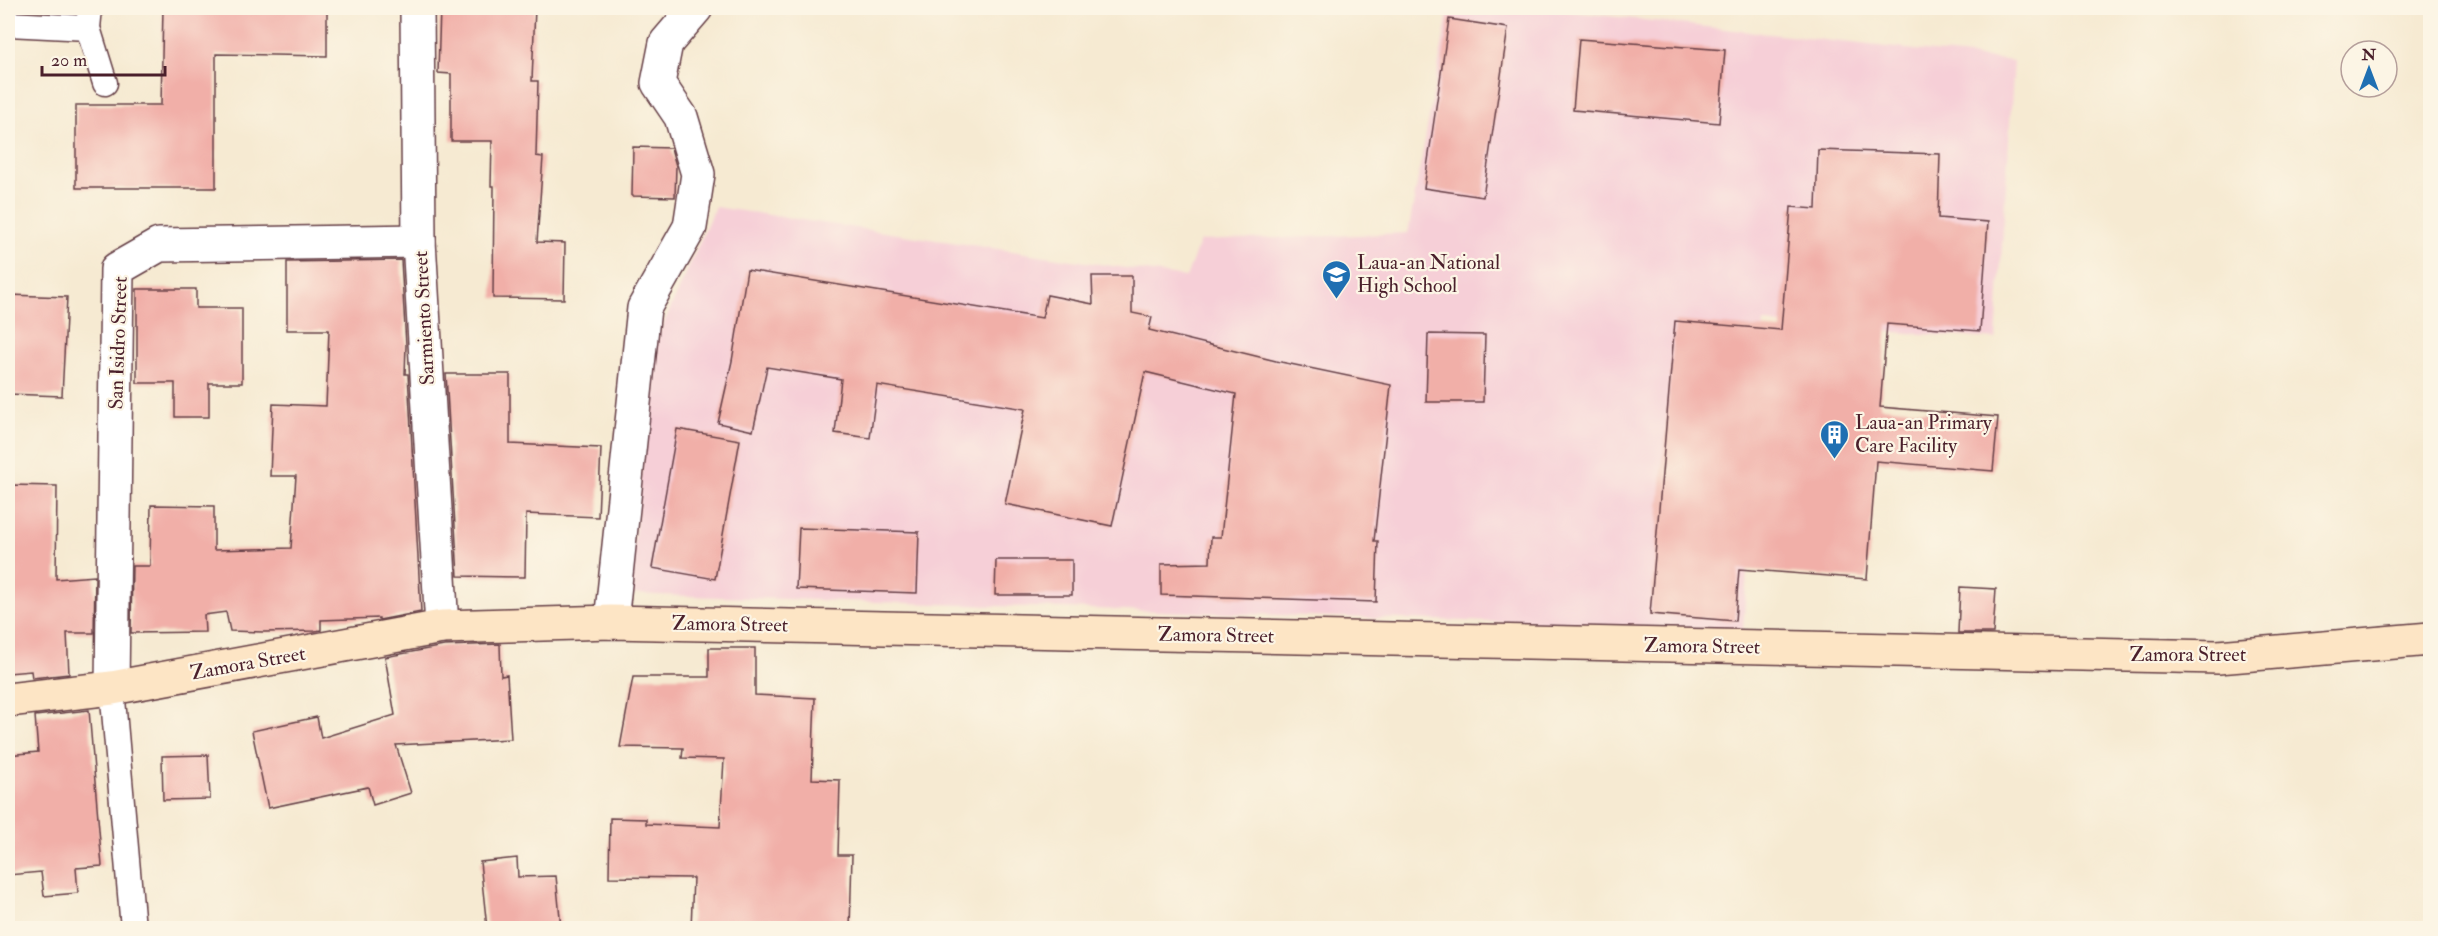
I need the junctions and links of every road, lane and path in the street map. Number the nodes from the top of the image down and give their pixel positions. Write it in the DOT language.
graph roads {
  1 [pos="417,8"];
  2 [pos="696,8"];
  3 [pos="89,18"];
  4 [pos="8,24"];
  5 [pos="105,83"];
  6 [pos="419,240"];
  7 [pos="611,622"];
  8 [pos="442,627"];
  9 [pos="2430,639"];
  10 [pos="112,688"];
  11 [pos="8,700"];
  12 [pos="133,928"];
  1 -- 6 [label="street, Sarmiento Street"];
  2 -- 7 [label="street"];
  3 -- 4 [label="lane"];
  3 -- 5 [label="lane"];
  6 -- 8 [label="street, Sarmiento Street"];
  6 -- 10 [label="street, San Isidro Street"];
  7 -- 8 [label="street, Zamora Street"];
  7 -- 9 [label="street, Zamora Street"];
  8 -- 10 [label="street, Zamora Street"];
  10 -- 11 [label="street, Zamora Street"];
  10 -- 12 [label="lane"];
}
